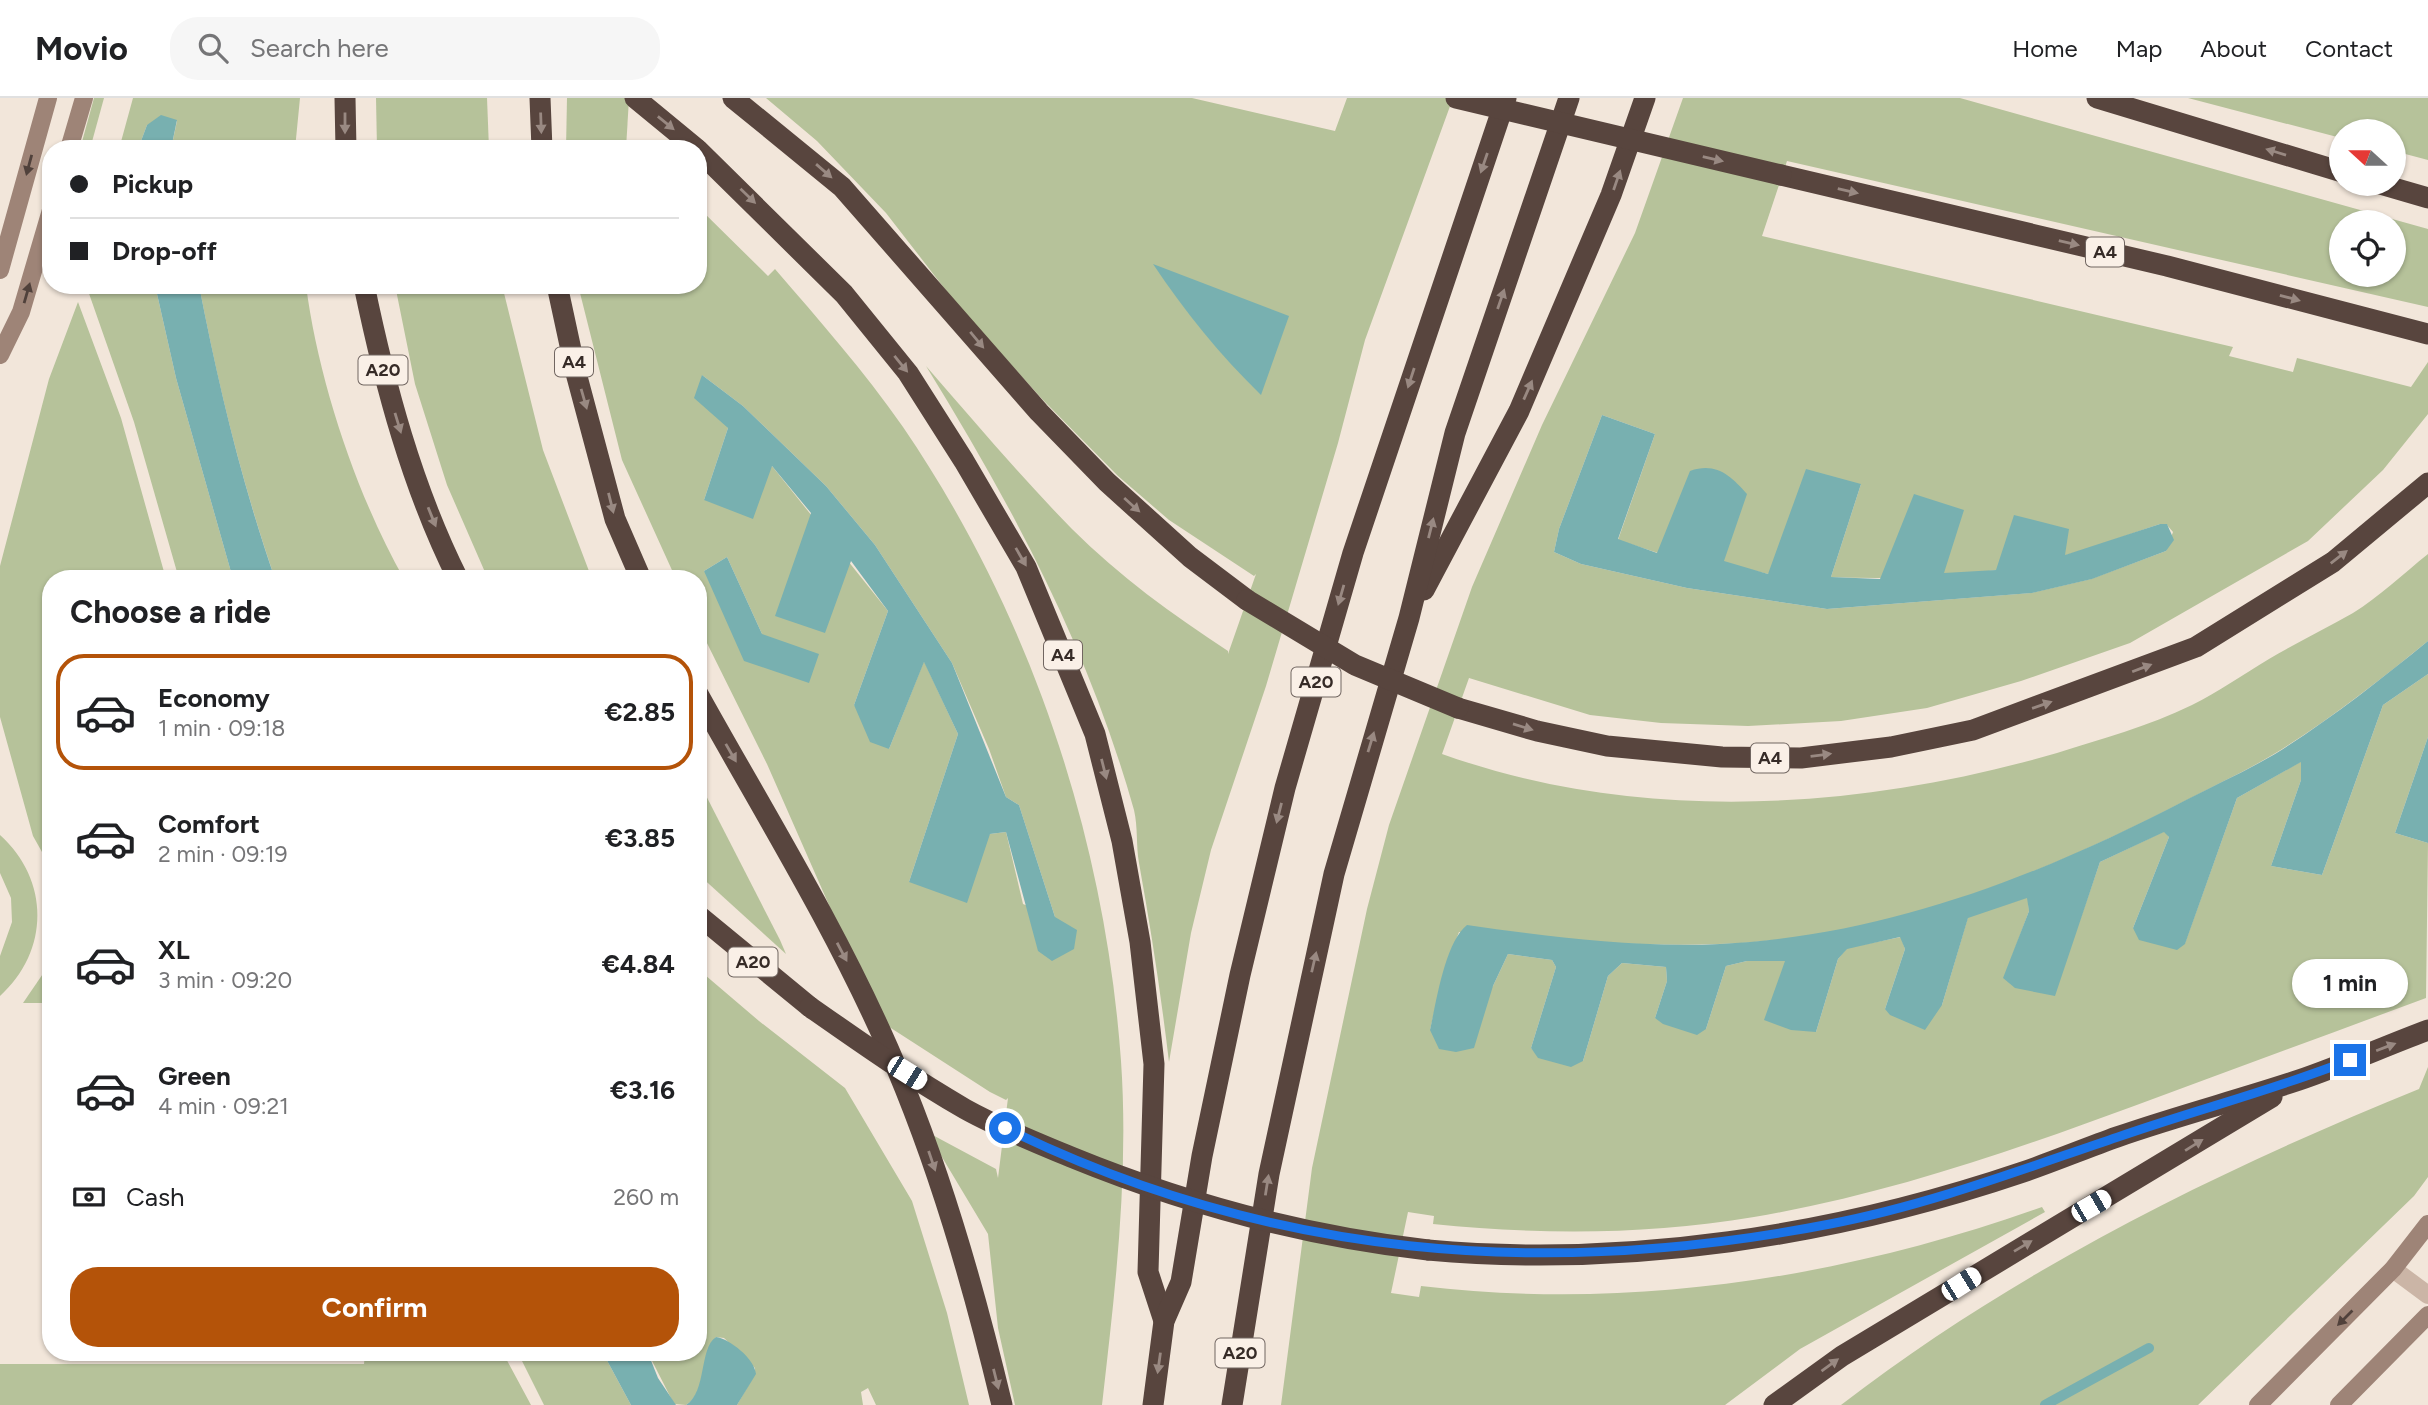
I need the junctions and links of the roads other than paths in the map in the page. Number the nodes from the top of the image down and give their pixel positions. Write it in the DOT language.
graph roads {
  1 [pos="48,98"];
  2 [pos="345,98"];
  3 [pos="540,98"];
  4 [pos="635,98"];
  5 [pos="733,98"];
  6 [pos="1456,98"];
  7 [pos="1506,98"];
  8 [pos="1569,98"];
  9 [pos="1645,98"];
  10 [pos="2097,98"];
  11 [pos="82,104"];
  12 [pos="72,140"];
  13 [pos="346,140"];
  14 [pos="542,140"];
  15 [pos="687,140"];
  16 [pos="707,158"];
  17 [pos="2329,168"];
  18 [pos="2406,192"];
  19 [pos="2428,198"];
  20 [pos="42,241"];
  21 [pos="0,270"];
  22 [pos="366,294"];
  23 [pos="559,294"];
  24 [pos="2428,334"];
  25 [pos="0,355"];
  26 [pos="2428,483"];
  27 [pos="454,570"];
  28 [pos="637,570"];
  29 [pos="1409,618"];
  30 [pos="707,710"];
  31 [pos="707,922"];
  32 [pos="2426,1031"];
  33 [pos="2301,1080"];
  34 [pos="2428,1224"];
  35 [pos="2393,1269"];
  36 [pos="2428,1295"];
  37 [pos="2428,1315"];
  38 [pos="1164,1321"];
  39 [pos="1002,1405"];
  40 [pos="1153,1405"];
  41 [pos="1232,1405"];
  42 [pos="1774,1405"];
  43 [pos="2259,1405"];
  44 [pos="2339,1405"];
  1 -- 21 [label="main road, one-way"];
  2 -- 13 [label="highway, one-way"];
  3 -- 14 [label="highway, one-way"];
  4 -- 15 [label="highway, A4, one-way"];
  5 -- 26 [label="highway, A4, one-way, bridge"];
  6 -- 24 [label="highway, A4, one-way, bridge"];
  7 -- 38 [label="highway, A20, one-way"];
  29 -- 8 [label="highway, A20, one-way"];
  29 -- 9 [label="highway, A20, one-way"];
  17 -- 10 [label="highway, one-way"];
  11 -- 12 [label="main road"];
  16 -- 38 [label="highway, A4, one-way"];
  18 -- 19 [label="highway"];
  25 -- 20 [label="main road, one-way"];
  22 -- 27 [label="highway, A20, one-way"];
  23 -- 28 [label="highway, A4, one-way"];
  41 -- 29 [label="highway, A20, one-way"];
  30 -- 39 [label="highway, one-way"];
  31 -- 33 [label="highway, A20, bridge"];
  33 -- 32 [label="highway, A20, one-way"];
  42 -- 33 [label="highway, A20, one-way"];
  34 -- 35 [label="main road"];
  35 -- 36 [label="street"];
  35 -- 43 [label="main road, one-way"];
  37 -- 44 [label="main road"];
  38 -- 40 [label="highway, A20, one-way"];
}
